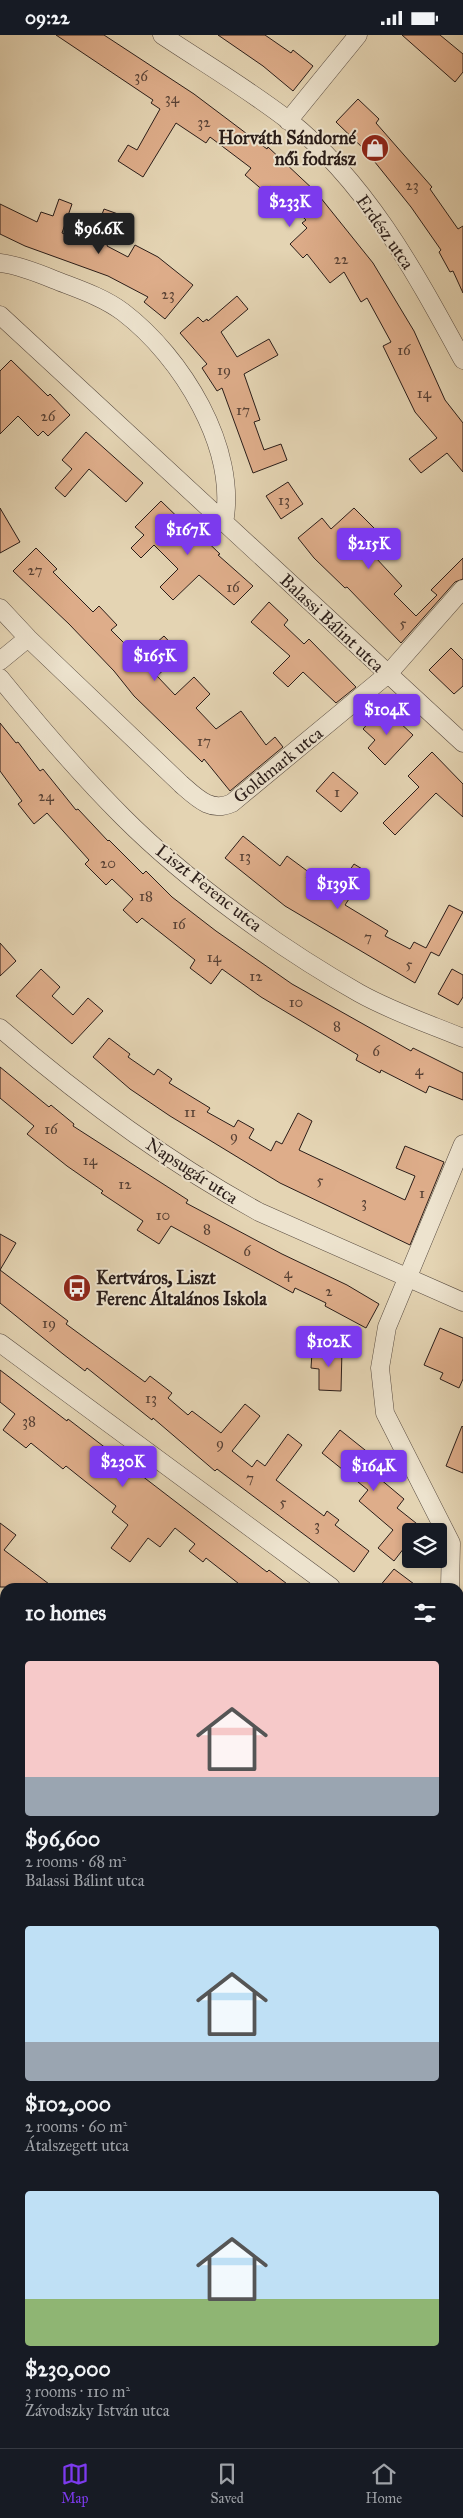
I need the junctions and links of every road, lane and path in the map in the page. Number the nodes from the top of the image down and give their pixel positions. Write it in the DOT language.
graph roads {
  1 [pos="162,35"];
  2 [pos="358,35"];
  3 [pos="288,121"];
  4 [pos="0,263"];
  5 [pos="0,315"];
  6 [pos="463,360"];
  7 [pos="224,523"];
  8 [pos="463,589"];
  9 [pos="0,608"];
  10 [pos="28,638"];
  11 [pos="0,661"];
  12 [pos="388,674"];
  13 [pos="0,678"];
  14 [pos="463,743"];
  15 [pos="0,1028"];
  16 [pos="463,1038"];
  17 [pos="463,1145"];
  18 [pos="406,1278"];
  19 [pos="463,1302"];
  20 [pos="0,1343"];
  21 [pos="326,1583"];
  22 [pos="450,1583"];
  1 -- 3 [label="street, Erdész utca"];
  2 -- 3 [label="street"];
  3 -- 6 [label="street, Erdész utca"];
  4 -- 7 [label="street"];
  5 -- 7 [label="street, Balassi Bálint utca"];
  7 -- 12 [label="street, Balassi Bálint utca"];
  8 -- 12 [label="street, Goldmark utca"];
  9 -- 10 [label="street"];
  10 -- 11 [label="street"];
  10 -- 12 [label="street, Goldmark utca"];
  12 -- 14 [label="street, Balassi Bálint utca"];
  13 -- 16 [label="street, Liszt Ferenc utca"];
  15 -- 18 [label="street, Napsugár utca"];
  17 -- 18 [label="street"];
  18 -- 19 [label="street, Napsugár utca"];
  18 -- 22 [label="street"];
  20 -- 21 [label="street"];
}
